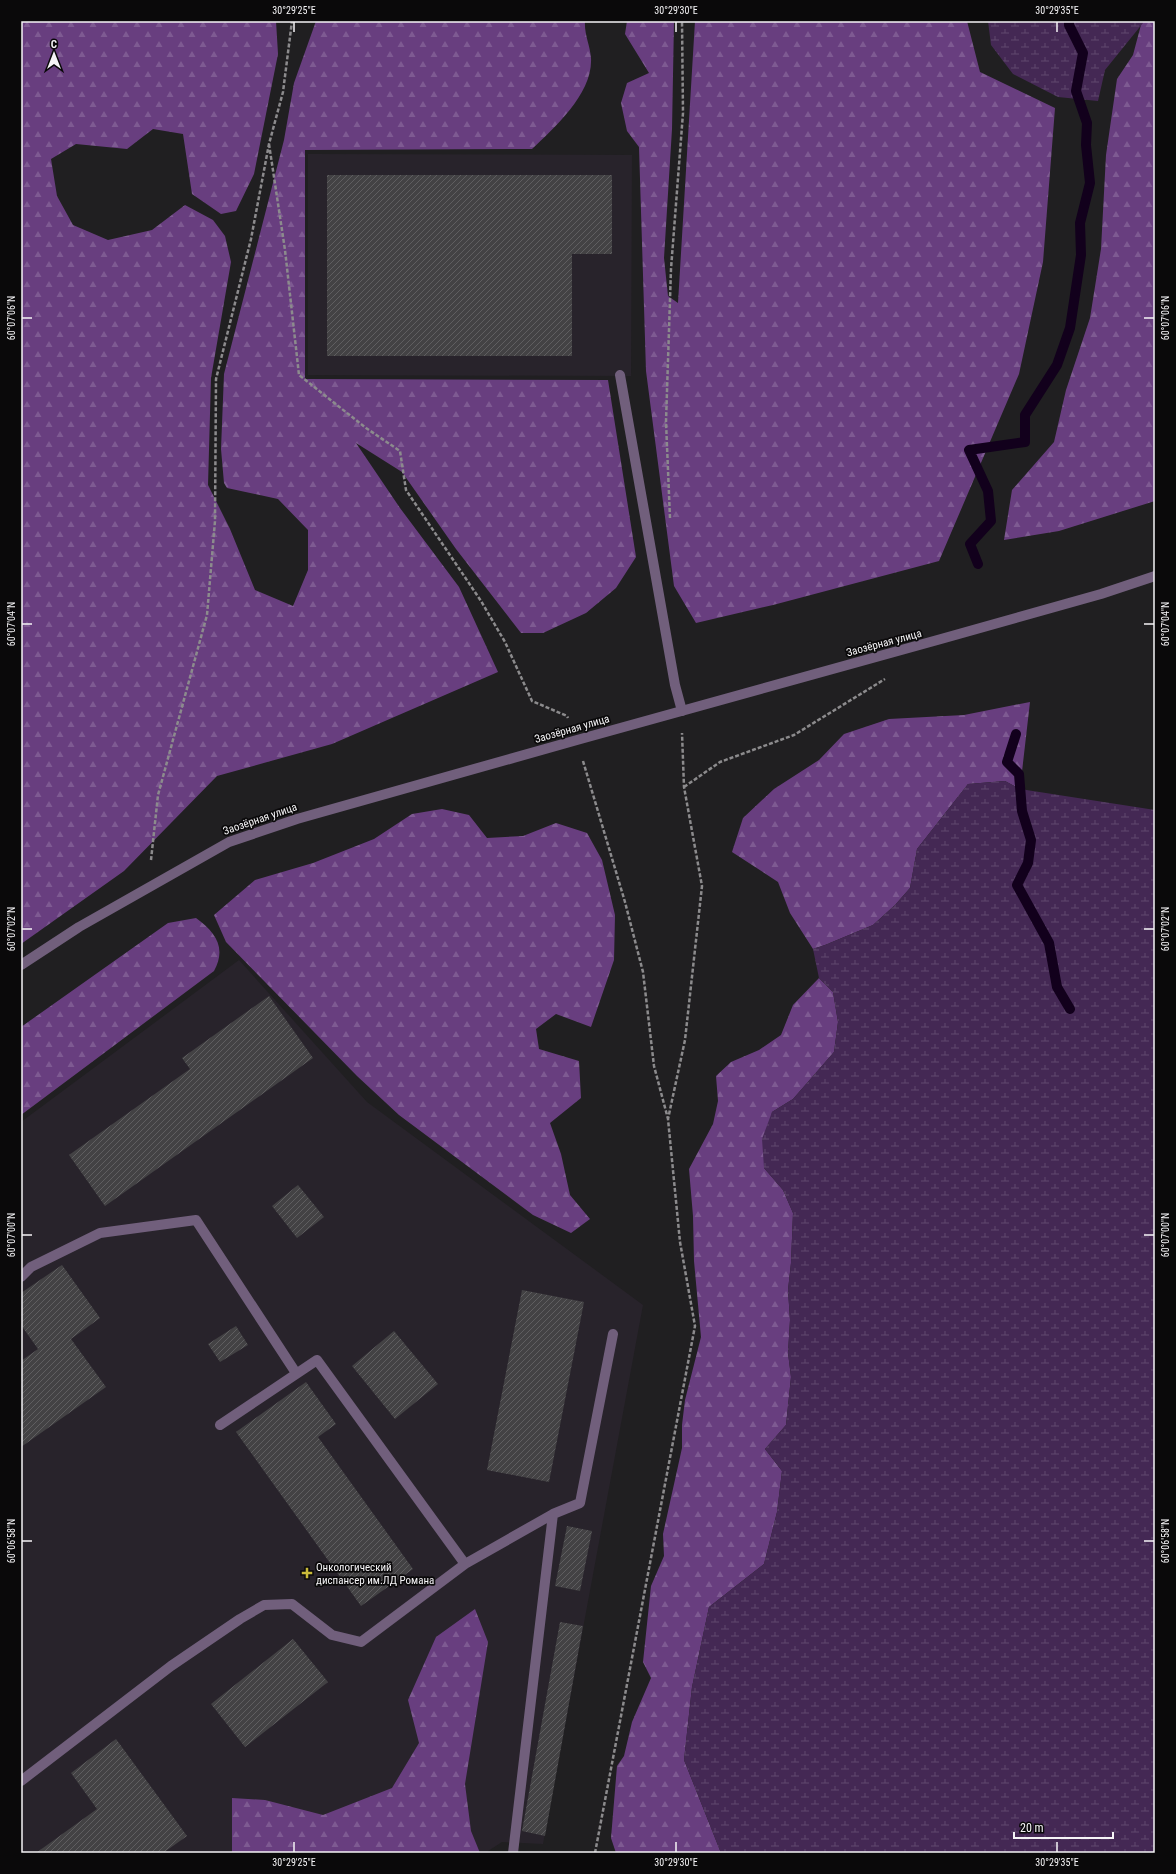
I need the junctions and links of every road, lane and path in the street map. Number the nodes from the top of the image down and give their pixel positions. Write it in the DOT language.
graph roads {
  1 [pos="292,21"];
  2 [pos="682,21"];
  3 [pos="269,144"];
  4 [pos="620,375"];
  5 [pos="670,523"];
  6 [pos="1155,576"];
  7 [pos="887,678"];
  8 [pos="682,711"];
  9 [pos="577,740"];
  10 [pos="684,787"];
  11 [pos="151,862"];
  12 [pos="21,965"];
  13 [pos="668,1119"];
  14 [pos="21,1277"];
  15 [pos="613,1334"];
  16 [pos="296,1373"];
  17 [pos="220,1425"];
  18 [pos="553,1514"];
  19 [pos="465,1564"];
  20 [pos="21,1781"];
  21 [pos="513,1853"];
  22 [pos="595,1853"];
  1 -- 3 [label="path"];
  2 -- 5 [label="path"];
  3 -- 9 [label="path"];
  3 -- 11 [label="path"];
  4 -- 8 [label="street"];
  6 -- 8 [label="street, Заозёрная улица"];
  7 -- 10 [label="path"];
  8 -- 9 [label="street, Заозёрная улица"];
  8 -- 10 [label="path"];
  9 -- 12 [label="street, Заозёрная улица"];
  9 -- 13 [label="path"];
  10 -- 13 [label="path"];
  13 -- 22 [label="path"];
  14 -- 16 [label="street"];
  15 -- 18 [label="street"];
  16 -- 17 [label="street"];
  16 -- 19 [label="street"];
  18 -- 19 [label="street"];
  18 -- 21 [label="street"];
  19 -- 20 [label="street"];
}
